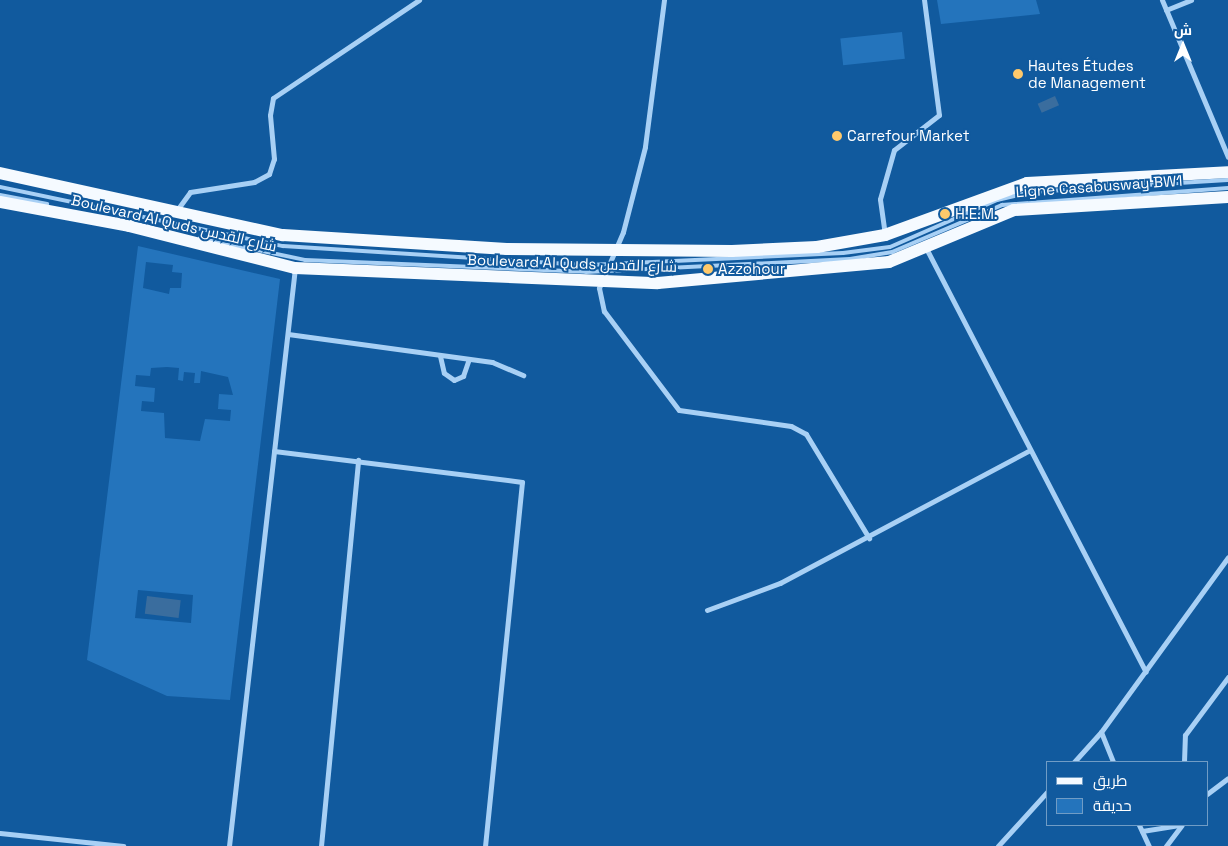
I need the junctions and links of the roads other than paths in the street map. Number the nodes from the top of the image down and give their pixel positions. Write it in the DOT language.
graph roads {
  1 [pos="420,0"];
  2 [pos="664,0"];
  3 [pos="924,0"];
  4 [pos="1162,0"];
  5 [pos="1191,0"];
  6 [pos="1166,10"];
  7 [pos="1228,157"];
  8 [pos="1228,172"];
  9 [pos="0,173"];
  10 [pos="1228,180"];
  11 [pos="0,188"];
  12 [pos="1228,188"];
  13 [pos="0,195"];
  14 [pos="1228,197"];
  15 [pos="0,202"];
  16 [pos="177,211"];
  17 [pos="885,235"];
  18 [pos="615,249"];
  19 [pos="927,250"];
  20 [pos="607,264"];
  21 [pos="295,268"];
  22 [pos="603,277"];
  23 [pos="288,334"];
  24 [pos="440,356"];
  25 [pos="469,359"];
  26 [pos="523,375"];
  27 [pos="1030,450"];
  28 [pos="274,451"];
  29 [pos="358,460"];
  30 [pos="869,538"];
  31 [pos="1228,557"];
  32 [pos="707,610"];
  33 [pos="1146,672"];
  34 [pos="1228,678"];
  35 [pos="1101,732"];
  36 [pos="1075,761"];
  37 [pos="1113,761"];
  38 [pos="1184,761"];
  39 [pos="1228,778"];
  40 [pos="1046,793"];
  41 [pos="1208,793"];
  42 [pos="1140,826"];
  43 [pos="1172,826"];
  44 [pos="1181,826"];
  45 [pos="1142,831"];
  46 [pos="0,833"];
  47 [pos="123,846"];
  48 [pos="229,846"];
  49 [pos="321,846"];
  50 [pos="485,846"];
  51 [pos="998,846"];
  52 [pos="1149,846"];
  53 [pos="1166,846"];
  1 -- 16 [label="street"];
  2 -- 18 [label="street"];
  3 -- 17 [label="street"];
  4 -- 6 [label="street"];
  5 -- 6 [label="street"];
  6 -- 7 [label="street"];
  8 -- 17 [label="main road, Boulevard Al Quds شارع القدس"];
  9 -- 16 [label="main road, Boulevard Al Quds شارع القدس"];
  10 -- 20 [label="lane, Ligne Casabusway BW1"];
  11 -- 20 [label="lane, Ligne Casabusway BW1"];
  12 -- 22 [label="lane, Ligne Casabusway BW1"];
  13 -- 22 [label="lane, Ligne Casabusway BW1"];
  14 -- 19 [label="main road, Boulevard Al Quds شارع القدس"];
  15 -- 21 [label="main road, Boulevard Al Quds شارع القدس"];
  16 -- 18 [label="main road, Boulevard Al Quds شارع القدس"];
  17 -- 18 [label="main road, Boulevard Al Quds شارع القدس"];
  18 -- 20 [label="street"];
  19 -- 22 [label="main road, Boulevard Al Quds شارع القدس"];
  19 -- 27 [label="street"];
  20 -- 22 [label="street"];
  21 -- 22 [label="main road, Boulevard Al Quds شارع القدس"];
  21 -- 23 [label="street"];
  22 -- 30 [label="street"];
  23 -- 24 [label="street"];
  23 -- 28 [label="street"];
  24 -- 25 [label="street"];
  24 -- 25 [label="street"];
  25 -- 26 [label="street"];
  27 -- 30 [label="street"];
  27 -- 33 [label="street"];
  28 -- 29 [label="street"];
  28 -- 48 [label="street"];
  29 -- 49 [label="street"];
  29 -- 50 [label="street"];
  30 -- 32 [label="street"];
  31 -- 33 [label="street"];
  33 -- 35 [label="street"];
  34 -- 38 [label="street"];
  35 -- 36 [label="street"];
  35 -- 37 [label="street"];
  39 -- 41 [label="street"];
  40 -- 51 [label="street"];
  42 -- 45 [label="street"];
  43 -- 45 [label="street"];
  44 -- 53 [label="street"];
  45 -- 52 [label="street"];
  46 -- 47 [label="street"];
}
